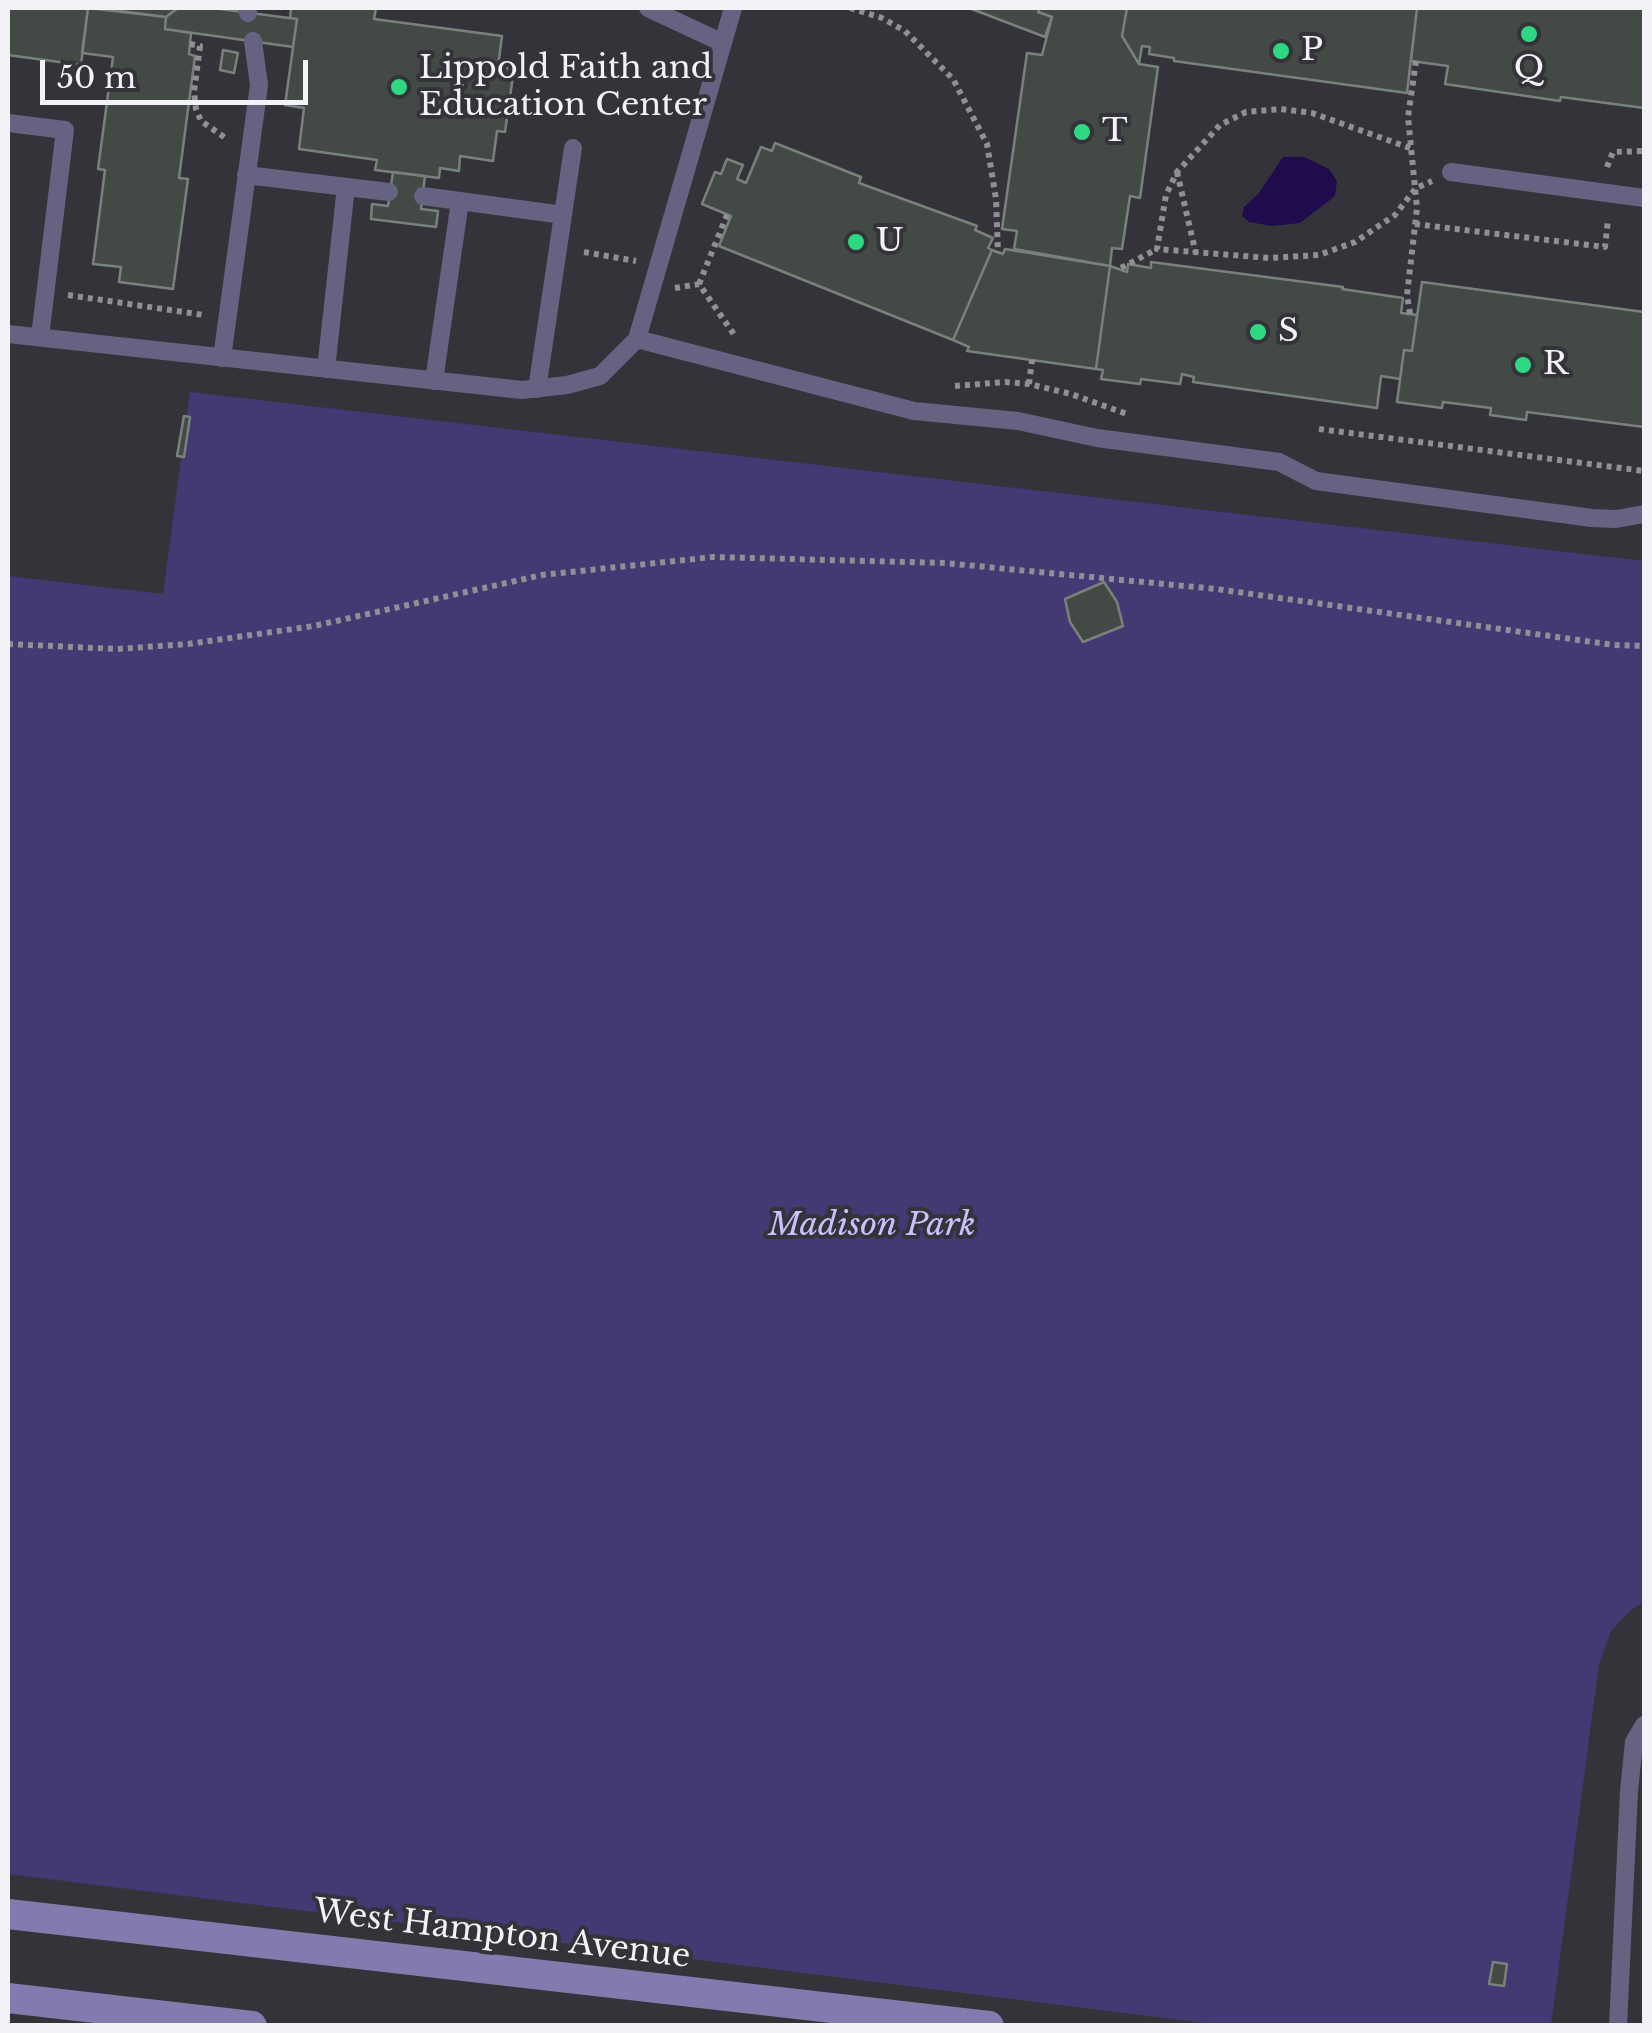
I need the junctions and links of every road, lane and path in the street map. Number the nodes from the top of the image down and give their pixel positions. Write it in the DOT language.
graph roads {
  1 [pos="648,8"];
  2 [pos="733,8"];
  3 [pos="850,8"];
  4 [pos="254,42"];
  5 [pos="723,43"];
  6 [pos="190,44"];
  7 [pos="1416,62"];
  8 [pos="233,120"];
  9 [pos="8,122"];
  10 [pos="573,148"];
  11 [pos="1410,148"];
  12 [pos="1644,151"];
  13 [pos="1177,172"];
  14 [pos="1452,172"];
  15 [pos="1625,173"];
  16 [pos="246,175"];
  17 [pos="346,187"];
  18 [pos="1416,188"];
  19 [pos="390,192"];
  20 [pos="1612,193"];
  21 [pos="422,196"];
  22 [pos="1644,198"];
  23 [pos="460,202"];
  24 [pos="727,214"];
  25 [pos="563,215"];
  26 [pos="1416,224"];
  27 [pos="1157,249"];
  28 [pos="998,252"];
  29 [pos="1196,254"];
  30 [pos="606,255"];
  31 [pos="637,261"];
  32 [pos="1120,268"];
  33 [pos="678,276"];
  34 [pos="698,284"];
  35 [pos="46,292"];
  36 [pos="209,296"];
  37 [pos="1410,314"];
  38 [pos="8,334"];
  39 [pos="40,337"];
  40 [pos="637,339"];
  41 [pos="738,339"];
  42 [pos="222,358"];
  43 [pos="1032,360"];
  44 [pos="326,369"];
  45 [pos="434,381"];
  46 [pos="1029,384"];
  47 [pos="943,387"];
  48 [pos="537,388"];
  49 [pos="1132,415"];
  50 [pos="1319,429"];
  51 [pos="1644,471"];
  52 [pos="1644,514"];
  53 [pos="8,644"];
  54 [pos="1644,646"];
  55 [pos="1644,1724"];
  56 [pos="8,1914"];
  57 [pos="8,1998"];
  58 [pos="903,2021"];
  59 [pos="252,2026"];
  60 [pos="989,2026"];
  61 [pos="1618,2026"];
  1 -- 5 [label="lane"];
  2 -- 5 [label="lane"];
  3 -- 28 [label="path"];
  4 -- 16 [label="lane"];
  5 -- 40 [label="lane"];
  6 -- 8 [label="path"];
  7 -- 11 [label="path"];
  9 -- 35 [label="lane"];
  10 -- 25 [label="lane"];
  11 -- 13 [label="path"];
  11 -- 18 [label="path"];
  12 -- 15 [label="path"];
  13 -- 27 [label="path"];
  13 -- 29 [label="path"];
  14 -- 18 [label="path"];
  14 -- 20 [label="lane"];
  16 -- 17 [label="lane"];
  16 -- 42 [label="lane"];
  17 -- 19 [label="lane"];
  17 -- 44 [label="lane"];
  18 -- 26 [label="path"];
  18 -- 29 [label="path"];
  20 -- 22 [label="lane"];
  20 -- 26 [label="path"];
  21 -- 23 [label="lane"];
  23 -- 25 [label="lane"];
  23 -- 45 [label="lane"];
  24 -- 34 [label="path"];
  25 -- 48 [label="lane"];
  26 -- 37 [label="path"];
  27 -- 29 [label="path"];
  27 -- 32 [label="path"];
  30 -- 31 [label="path"];
  33 -- 34 [label="path"];
  34 -- 41 [label="path"];
  35 -- 36 [label="path"];
  35 -- 39 [label="lane"];
  38 -- 39 [label="lane"];
  39 -- 42 [label="lane"];
  40 -- 48 [label="lane"];
  40 -- 52 [label="lane"];
  42 -- 44 [label="lane"];
  43 -- 46 [label="path"];
  44 -- 45 [label="lane"];
  45 -- 48 [label="lane"];
  46 -- 47 [label="path"];
  46 -- 49 [label="path"];
  50 -- 51 [label="path"];
  53 -- 54 [label="path"];
  55 -- 61 [label="lane"];
  56 -- 58 [label="main road, West Hampton Avenue"];
  57 -- 59 [label="main road"];
  58 -- 60 [label="main road, West Hampton Avenue"];
}
